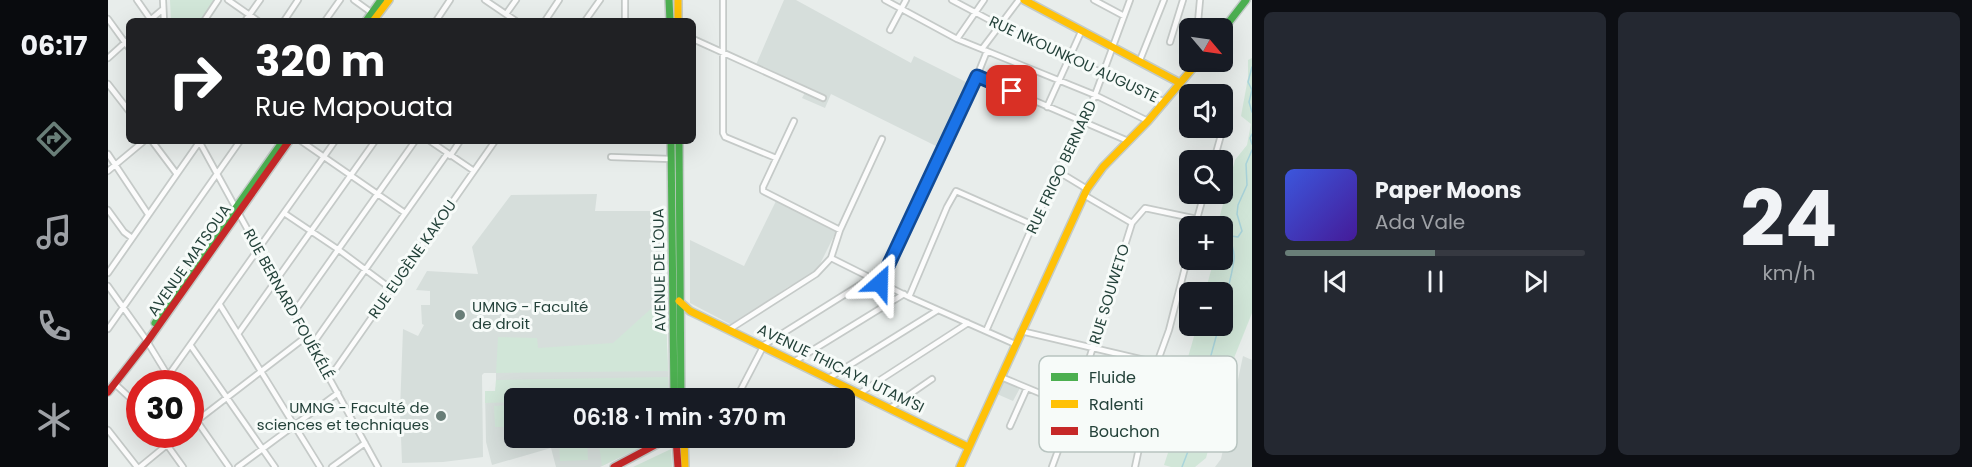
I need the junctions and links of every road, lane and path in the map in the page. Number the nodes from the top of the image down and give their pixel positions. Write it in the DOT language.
graph roads {
  1 [pos="137,0"];
  2 [pos="163,0"];
  3 [pos="218,0"];
  4 [pos="228,0"];
  5 [pos="260,0"];
  6 [pos="298,0"];
  7 [pos="340,0"];
  8 [pos="354,0"];
  9 [pos="381,0"];
  10 [pos="389,0"];
  11 [pos="450,0"];
  12 [pos="485,0"];
  13 [pos="516,0"];
  14 [pos="559,0"];
  15 [pos="600,0"];
  16 [pos="625,0"];
  17 [pos="669,0"];
  18 [pos="678,0"];
  19 [pos="723,0"];
  20 [pos="885,0"];
  21 [pos="906,0"];
  22 [pos="952,0"];
  23 [pos="984,0"];
  24 [pos="1019,0"];
  25 [pos="1024,0"];
  26 [pos="1094,0"];
  27 [pos="1130,0"];
  28 [pos="1164,0"];
  29 [pos="1183,0"];
  30 [pos="1200,0"];
  31 [pos="1246,0"];
  32 [pos="901,8"];
  33 [pos="162,9"];
  34 [pos="975,12"];
  35 [pos="506,14"];
  36 [pos="249,15"];
  37 [pos="1124,16"];
  38 [pos="373,17"];
  39 [pos="149,18"];
  40 [pos="152,18"];
  41 [pos="164,18"];
  42 [pos="206,18"];
  43 [pos="247,18"];
  44 [pos="254,18"];
  45 [pos="286,18"];
  46 [pos="328,18"];
  47 [pos="438,18"];
  48 [pos="512,18"];
  49 [pos="547,18"];
  50 [pos="587,18"];
  51 [pos="624,18"];
  52 [pos="670,18"];
  53 [pos="678,18"];
  54 [pos="1198,18"];
  55 [pos="1232,18"];
  56 [pos="108,19"];
  57 [pos="999,25"];
  58 [pos="890,30"];
  59 [pos="1081,32"];
  60 [pos="957,39"];
  61 [pos="126,40"];
  62 [pos="696,40"];
  63 [pos="126,42"];
  64 [pos="1170,42"];
  65 [pos="1113,47"];
  66 [pos="984,50"];
  67 [pos="723,53"];
  68 [pos="1070,57"];
  69 [pos="108,58"];
  70 [pos="1140,60"];
  71 [pos="1189,72"];
  72 [pos="1103,73"];
  73 [pos="977,76"];
  74 [pos="1059,82"];
  75 [pos="1180,83"];
  76 [pos="108,84"];
  77 [pos="1095,95"];
  78 [pos="823,98"];
  79 [pos="1165,102"];
  80 [pos="126,107"];
  81 [pos="1047,107"];
  82 [pos="794,121"];
  83 [pos="1148,121"];
  84 [pos="1083,122"];
  85 [pos="882,139"];
  86 [pos="1128,141"];
  87 [pos="140,144"];
  88 [pos="154,144"];
  89 [pos="198,144"];
  90 [pos="202,144"];
  91 [pos="238,144"];
  92 [pos="281,144"];
  93 [pos="287,144"];
  94 [pos="305,144"];
  95 [pos="333,144"];
  96 [pos="373,144"];
  97 [pos="413,144"];
  98 [pos="434,144"];
  99 [pos="458,144"];
  100 [pos="493,144"];
  101 [pos="671,144"];
  102 [pos="679,144"];
  103 [pos="108,154"];
  104 [pos="449,155"];
  105 [pos="324,157"];
  106 [pos="612,157"];
  107 [pos="776,158"];
  108 [pos="671,159"];
  109 [pos="115,164"];
  110 [pos="108,171"];
  111 [pos="474,171"];
  112 [pos="1059,172"];
  113 [pos="176,173"];
  114 [pos="217,174"];
  115 [pos="351,176"];
  116 [pos="1086,192"];
  117 [pos="378,195"];
  118 [pos="108,210"];
  119 [pos="237,210"];
  120 [pos="284,213"];
  121 [pos="405,213"];
  122 [pos="148,214"];
  123 [pos="1183,216"];
  124 [pos="1132,224"];
  125 [pos="1033,225"];
  126 [pos="840,230"];
  127 [pos="312,231"];
  128 [pos="132,238"];
  129 [pos="259,250"];
  130 [pos="339,250"];
  131 [pos="831,258"];
  132 [pos="365,269"];
  133 [pos="1184,270"];
  134 [pos="108,273"];
  135 [pos="871,278"];
  136 [pos="276,279"];
  137 [pos="880,283"];
  138 [pos="108,286"];
  139 [pos="390,288"];
  140 [pos="904,294"];
  141 [pos="909,297"];
  142 [pos="676,301"];
  143 [pos="220,305"];
  144 [pos="124,306"];
  145 [pos="938,310"];
  146 [pos="294,312"];
  147 [pos="702,316"];
  148 [pos="676,322"];
  149 [pos="968,323"];
  150 [pos="108,329"];
  151 [pos="730,329"];
  152 [pos="986,331"];
  153 [pos="1021,331"];
  154 [pos="238,334"];
  155 [pos="307,336"];
  156 [pos="146,340"];
  157 [pos="1015,344"];
  158 [pos="312,345"];
  159 [pos="764,345"];
  160 [pos="191,346"];
  161 [pos="1093,347"];
  162 [pos="1090,356"];
  163 [pos="1129,356"];
  164 [pos="1160,356"];
  165 [pos="795,361"];
  166 [pos="164,370"];
  167 [pos="173,370"];
  168 [pos="261,372"];
  169 [pos="1001,376"];
  170 [pos="330,377"];
  171 [pos="829,378"];
  172 [pos="932,379"];
  173 [pos="111,384"];
  174 [pos="674,388"];
  175 [pos="680,388"];
  176 [pos="742,388"];
  177 [pos="1028,388"];
  178 [pos="108,392"];
  179 [pos="338,393"];
  180 [pos="860,393"];
  181 [pos="1039,393"];
  182 [pos="126,396"];
  183 [pos="226,399"];
  184 [pos="890,408"];
  185 [pos="204,415"];
  186 [pos="294,426"];
  187 [pos="1010,426"];
  188 [pos="108,430"];
  189 [pos="204,430"];
  190 [pos="365,443"];
  191 [pos="968,447"];
  192 [pos="163,448"];
  193 [pos="169,448"];
  194 [pos="649,448"];
  195 [pos="679,448"];
  196 [pos="682,448"];
  197 [pos="262,450"];
  198 [pos="1058,452"];
  199 [pos="1139,452"];
  200 [pos="138,467"];
  201 [pos="183,467"];
  202 [pos="229,467"];
  203 [pos="238,467"];
  204 [pos="274,467"];
  205 [pos="320,467"];
  206 [pos="332,467"];
  207 [pos="378,467"];
  208 [pos="614,467"];
  209 [pos="678,467"];
  210 [pos="685,467"];
  211 [pos="960,467"];
  212 [pos="1052,467"];
  213 [pos="1135,467"];
  1 -- 39 [label="street"];
  2 -- 33 [label="street"];
  3 -- 42 [label="street"];
  4 -- 36 [label="street"];
  5 -- 36 [label="street"];
  6 -- 45 [label="street"];
  7 -- 46 [label="street"];
  8 -- 38 [label="street"];
  9 -- 38 [label="street"];
  10 -- 38 [label="street"];
  11 -- 47 [label="street"];
  12 -- 35 [label="street"];
  13 -- 35 [label="street"];
  14 -- 49 [label="street"];
  15 -- 50 [label="street"];
  16 -- 51 [label="street"];
  17 -- 52 [label="street"];
  18 -- 53 [label="street"];
  19 -- 67 [label="street"];
  20 -- 32 [label="street"];
  21 -- 32 [label="street"];
  22 -- 34 [label="street, RUE NKOUNKOU AUGUSTE"];
  23 -- 34 [label="street"];
  24 -- 57 [label="street"];
  25 -- 59 [label="street"];
  26 -- 37 [label="street"];
  27 -- 37 [label="street, RUE FRIGO BERNARD"];
  28 -- 70 [label="street"];
  29 -- 64 [label="street"];
  30 -- 54 [label="street"];
  31 -- 55 [label="street"];
  32 -- 58 [label="street"];
  32 -- 60 [label="street"];
  33 -- 40 [label="street"];
  33 -- 41 [label="street"];
  34 -- 57 [label="street, RUE NKOUNKOU AUGUSTE"];
  34 -- 60 [label="street"];
  35 -- 48 [label="street"];
  36 -- 43 [label="street"];
  36 -- 44 [label="street"];
  37 -- 65 [label="street, RUE FRIGO BERNARD"];
  56 -- 61 [label="street"];
  57 -- 66 [label="street"];
  57 -- 68 [label="street, RUE NKOUNKOU AUGUSTE"];
  59 -- 65 [label="street"];
  59 -- 68 [label="street"];
  60 -- 66 [label="street"];
  62 -- 67 [label="street"];
  63 -- 69 [label="street"];
  65 -- 70 [label="street"];
  65 -- 72 [label="street, RUE FRIGO BERNARD"];
  66 -- 73 [label="street"];
  66 -- 74 [label="street"];
  67 -- 78 [label="street"];
  67 -- 107 [label="street"];
  68 -- 72 [label="street, RUE NKOUNKOU AUGUSTE"];
  68 -- 74 [label="street"];
  70 -- 75 [label="street"];
  71 -- 75 [label="street"];
  72 -- 77 [label="street, RUE FRIGO BERNARD"];
  72 -- 79 [label="street, RUE NKOUNKOU AUGUSTE"];
  73 -- 81 [label="street"];
  73 -- 137 [label="street"];
  74 -- 77 [label="street"];
  74 -- 81 [label="street"];
  75 -- 79 [label="street"];
  76 -- 80 [label="street"];
  77 -- 83 [label="street"];
  77 -- 84 [label="street, RUE FRIGO BERNARD"];
  79 -- 83 [label="street"];
  81 -- 84 [label="street"];
  82 -- 107 [label="street"];
  83 -- 86 [label="street"];
  84 -- 86 [label="street"];
  84 -- 112 [label="street, RUE FRIGO BERNARD"];
  85 -- 126 [label="street"];
  86 -- 116 [label="street"];
  87 -- 109 [label="street"];
  88 -- 113 [label="street"];
  89 -- 113 [label="street"];
  90 -- 114 [label="street, RUE BERNARD FOUÉKÉLÉ"];
  91 -- 114 [label="street"];
  92 -- 119 [label="street, AVENUE MATSOUA"];
  93 -- 119 [label="street, AVENUE MATSOUA"];
  94 -- 105 [label="street"];
  95 -- 105 [label="street"];
  96 -- 115 [label="street"];
  97 -- 117 [label="street"];
  98 -- 104 [label="street"];
  99 -- 104 [label="street"];
  100 -- 111 [label="street, RUE EUGÈNE KAKOU"];
  101 -- 108 [label="street, AVENUE DE L'OUA"];
  102 -- 142 [label="street, AVENUE DE L'OUA"];
  103 -- 109 [label="street"];
  104 -- 111 [label="street"];
  104 -- 121 [label="street"];
  105 -- 115 [label="street"];
  105 -- 120 [label="street"];
  106 -- 108 [label="street"];
  107 -- 126 [label="street"];
  108 -- 142 [label="street, AVENUE DE L'OUA"];
  109 -- 110 [label="street"];
  109 -- 122 [label="street"];
  111 -- 139 [label="street, RUE EUGÈNE KAKOU"];
  112 -- 116 [label="street"];
  112 -- 125 [label="street, RUE FRIGO BERNARD"];
  113 -- 122 [label="street"];
  114 -- 119 [label="street, RUE BERNARD FOUÉKÉLÉ"];
  114 -- 144 [label="street"];
  115 -- 117 [label="street"];
  115 -- 127 [label="street"];
  116 -- 124 [label="street"];
  116 -- 153 [label="street"];
  117 -- 121 [label="street"];
  117 -- 130 [label="street"];
  118 -- 128 [label="street"];
  119 -- 129 [label="street, RUE BERNARD FOUÉKÉLÉ"];
  119 -- 156 [label="street, AVENUE MATSOUA"];
  120 -- 127 [label="street"];
  120 -- 129 [label="street"];
  121 -- 132 [label="street"];
  122 -- 128 [label="street"];
  123 -- 124 [label="street"];
  124 -- 161 [label="street, RUE SOUWETO"];
  125 -- 141 [label="street"];
  125 -- 152 [label="street, RUE FRIGO BERNARD"];
  126 -- 131 [label="street"];
  127 -- 130 [label="street"];
  127 -- 136 [label="street"];
  128 -- 134 [label="street"];
  129 -- 136 [label="street, RUE BERNARD FOUÉKÉLÉ"];
  129 -- 143 [label="street"];
  130 -- 132 [label="street"];
  130 -- 146 [label="street"];
  131 -- 135 [label="street"];
  131 -- 151 [label="street"];
  132 -- 139 [label="street"];
  132 -- 158 [label="street"];
  133 -- 164 [label="street"];
  135 -- 137 [label="street"];
  135 -- 159 [label="street"];
  136 -- 146 [label="street, RUE BERNARD FOUÉKÉLÉ"];
  136 -- 154 [label="street"];
  137 -- 140 [label="street"];
  138 -- 144 [label="street"];
  139 -- 170 [label="street, RUE EUGÈNE KAKOU"];
  140 -- 141 [label="street"];
  140 -- 165 [label="street"];
  141 -- 145 [label="street"];
  142 -- 147 [label="street, AVENUE THICAYA UTAM'SI"];
  142 -- 148 [label="street, AVENUE DE L'OUA"];
  143 -- 154 [label="street"];
  143 -- 160 [label="street"];
  144 -- 150 [label="street"];
  144 -- 156 [label="street"];
  145 -- 149 [label="street"];
  145 -- 171 [label="street"];
  146 -- 155 [label="street, RUE BERNARD FOUÉKÉLÉ"];
  147 -- 148 [label="street"];
  147 -- 151 [label="street, AVENUE THICAYA UTAM'SI"];
  148 -- 174 [label="street, AVENUE DE L'OUA"];
  148 -- 175 [label="street, AVENUE DE L'OUA"];
  149 -- 152 [label="street"];
  149 -- 180 [label="street"];
  151 -- 159 [label="street, AVENUE THICAYA UTAM'SI"];
  152 -- 157 [label="street"];
  153 -- 157 [label="street"];
  153 -- 161 [label="street"];
  154 -- 168 [label="street"];
  155 -- 158 [label="street, RUE BERNARD FOUÉKÉLÉ"];
  155 -- 168 [label="street"];
  156 -- 166 [label="street"];
  156 -- 173 [label="street, AVENUE MATSOUA"];
  157 -- 169 [label="street"];
  158 -- 170 [label="street, RUE BERNARD FOUÉKÉLÉ"];
  159 -- 165 [label="street, AVENUE THICAYA UTAM'SI"];
  159 -- 176 [label="street"];
  160 -- 167 [label="street"];
  160 -- 183 [label="street"];
  161 -- 162 [label="street, RUE SOUWETO"];
  161 -- 163 [label="street"];
  165 -- 171 [label="street, AVENUE THICAYA UTAM'SI"];
  168 -- 183 [label="street"];
  168 -- 186 [label="street"];
  169 -- 177 [label="street"];
  169 -- 191 [label="street"];
  170 -- 179 [label="street, RUE BERNARD FOUÉKÉLÉ"];
  171 -- 180 [label="street, AVENUE THICAYA UTAM'SI"];
  172 -- 184 [label="street"];
  173 -- 178 [label="street, AVENUE MATSOUA"];
  173 -- 182 [label="street"];
  177 -- 181 [label="street"];
  177 -- 187 [label="street"];
  179 -- 186 [label="street"];
  179 -- 190 [label="street, RUE BERNARD FOUÉKÉLÉ"];
  180 -- 184 [label="street, AVENUE THICAYA UTAM'SI"];
  183 -- 185 [label="street"];
  183 -- 197 [label="street"];
  184 -- 191 [label="street, AVENUE THICAYA UTAM'SI"];
  186 -- 197 [label="street"];
  186 -- 205 [label="street"];
  188 -- 200 [label="street"];
  189 -- 202 [label="street"];
  190 -- 206 [label="street"];
  190 -- 207 [label="street, RUE BERNARD FOUÉKÉLÉ"];
  191 -- 211 [label="street"];
  192 -- 200 [label="street"];
  193 -- 201 [label="street"];
  194 -- 208 [label="street"];
  195 -- 209 [label="street"];
  196 -- 210 [label="street"];
  197 -- 203 [label="street"];
  197 -- 204 [label="street"];
  198 -- 212 [label="street, RUE SOUWETO"];
  199 -- 213 [label="street"];
}
